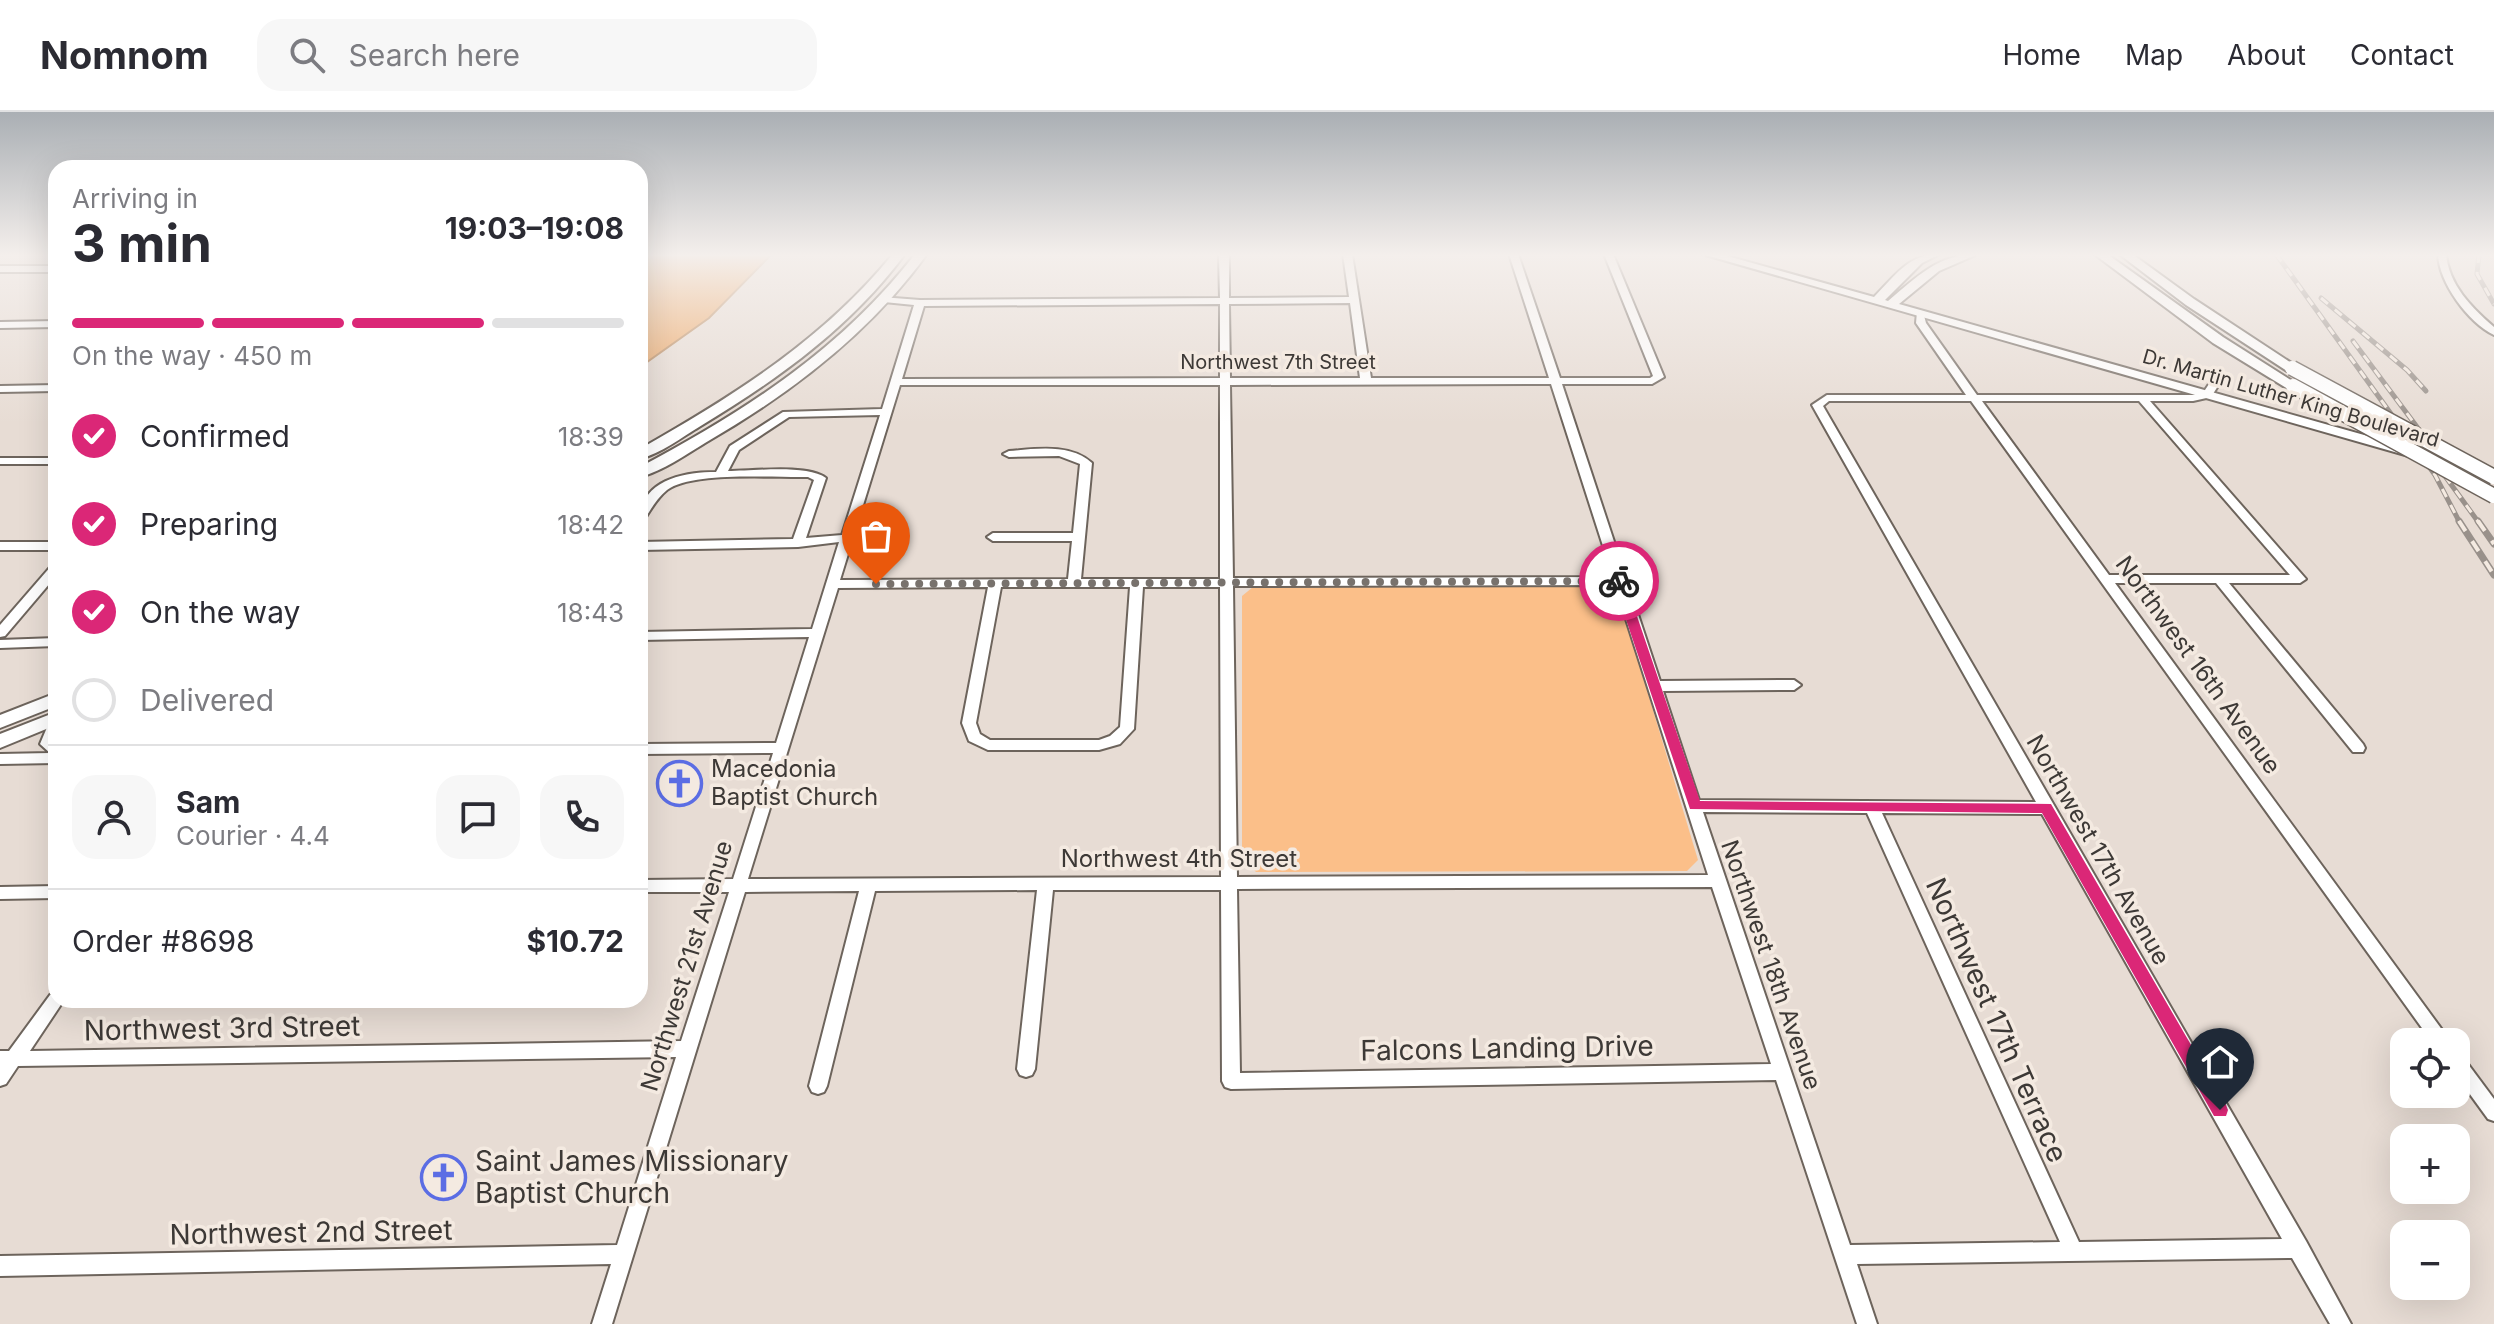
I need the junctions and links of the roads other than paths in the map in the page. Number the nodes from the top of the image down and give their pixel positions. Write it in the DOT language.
graph roads {
  1 [pos="847,311"];
  2 [pos="872,311"];
  3 [pos="918,311"];
  4 [pos="1223,311"];
  5 [pos="1356,311"];
  6 [pos="1532,311"];
  7 [pos="1632,311"];
  8 [pos="1913,311"];
  9 [pos="1939,311"];
  10 [pos="1944,311"];
  11 [pos="2177,311"];
  12 [pos="2203,311"];
  13 [pos="2474,311"];
  14 [pos="1920,314"];
  15 [pos="48,324"];
  16 [pos="0,325"];
  17 [pos="2494,332"];
  18 [pos="1223,380"];
  19 [pos="1366,380"];
  20 [pos="1555,380"];
  21 [pos="895,382"];
  22 [pos="48,388"];
  23 [pos="0,389"];
  24 [pos="2210,390"];
  25 [pos="1973,397"];
  26 [pos="2141,397"];
  27 [pos="885,412"];
  28 [pos="707,417"];
  29 [pos="678,434"];
  30 [pos="700,439"];
  31 [pos="648,451"];
  32 [pos="1009,454"];
  33 [pos="670,457"];
  34 [pos="0,461"];
  35 [pos="48,461"];
  36 [pos="2494,465"];
  37 [pos="648,469"];
  38 [pos="720,475"];
  39 [pos="2494,476"];
  40 [pos="2494,496"];
  41 [pos="648,502"];
  42 [pos="993,537"];
  43 [pos="1079,537"];
  44 [pos="845,542"];
  45 [pos="798,543"];
  46 [pos="0,546"];
  47 [pos="48,546"];
  48 [pos="648,546"];
  49 [pos="48,577"];
  50 [pos="2106,579"];
  51 [pos="2219,579"];
  52 [pos="1620,581"];
  53 [pos="1074,583"];
  54 [pos="1137,583"];
  55 [pos="1226,583"];
  56 [pos="832,584"];
  57 [pos="995,584"];
  58 [pos="0,633"];
  59 [pos="817,633"];
  60 [pos="648,636"];
  61 [pos="48,642"];
  62 [pos="0,644"];
  63 [pos="1794,685"];
  64 [pos="1655,686"];
  65 [pos="48,702"];
  66 [pos="0,722"];
  67 [pos="48,723"];
  68 [pos="0,741"];
  69 [pos="780,748"];
  70 [pos="2358,748"];
  71 [pos="648,749"];
  72 [pos="48,758"];
  73 [pos="0,759"];
  74 [pos="1694,806"];
  75 [pos="2046,808"];
  76 [pos="1873,809"];
  77 [pos="1718,881"];
  78 [pos="1046,883"];
  79 [pos="1229,883"];
  80 [pos="869,884"];
  81 [pos="737,885"];
  82 [pos="648,886"];
  83 [pos="48,892"];
  84 [pos="0,893"];
  85 [pos="49,1008"];
  86 [pos="2432,1028"];
  87 [pos="686,1049"];
  88 [pos="7,1059"];
  89 [pos="1026,1069"];
  90 [pos="1784,1072"];
  91 [pos="0,1078"];
  92 [pos="2470,1080"];
  93 [pos="818,1086"];
  94 [pos="2474,1086"];
  95 [pos="2494,1086"];
  96 [pos="2494,1113"];
  97 [pos="2299,1248"];
  98 [pos="2074,1252"];
  99 [pos="624,1254"];
  100 [pos="1845,1255"];
  101 [pos="0,1266"];
  102 [pos="602,1324"];
  103 [pos="1867,1324"];
  104 [pos="2341,1324"];
  1 -- 28 [label="main road"];
  2 -- 30 [label="main road"];
  3 -- 21 [label="street, Northwest 21st Avenue"];
  4 -- 18 [label="street"];
  5 -- 19 [label="street"];
  6 -- 20 [label="street, Northwest 18th Avenue"];
  7 -- 20 [label="street, Northwest 7th Street"];
  8 -- 14 [label="main road, Dr. Martin Luther King Boulevard"];
  9 -- 14 [label="main road"];
  10 -- 24 [label="main road, Dr. Martin Luther King Boulevard"];
  11 -- 40 [label="main road, bridge"];
  12 -- 39 [label="main road, bridge"];
  13 -- 17 [label="street"];
  14 -- 24 [label="main road, Dr. Martin Luther King Boulevard"];
  14 -- 25 [label="street, Northwest 16th Avenue"];
  15 -- 16 [label="street"];
  18 -- 19 [label="street, Northwest 7th Street"];
  18 -- 21 [label="street, Northwest 7th Street"];
  18 -- 55 [label="street"];
  19 -- 20 [label="street, Northwest 7th Street"];
  20 -- 52 [label="street, Northwest 18th Avenue"];
  21 -- 27 [label="street, Northwest 21st Avenue"];
  22 -- 23 [label="street"];
  24 -- 26 [label="street"];
  24 -- 36 [label="main road, Dr. Martin Luther King Boulevard"];
  24 -- 39 [label="main road, Dr. Martin Luther King Boulevard"];
  25 -- 26 [label="street"];
  25 -- 50 [label="street, Northwest 16th Avenue"];
  25 -- 75 [label="street, Northwest 17th Avenue"];
  26 -- 51 [label="street"];
  27 -- 38 [label="street"];
  27 -- 44 [label="street, Northwest 21st Avenue"];
  28 -- 29 [label="main road"];
  28 -- 30 [label="main road"];
  29 -- 31 [label="main road"];
  29 -- 33 [label="main road"];
  30 -- 33 [label="main road"];
  32 -- 43 [label="street"];
  33 -- 37 [label="main road"];
  34 -- 35 [label="street"];
  38 -- 41 [label="street"];
  38 -- 45 [label="street"];
  42 -- 43 [label="street"];
  43 -- 53 [label="street"];
  44 -- 45 [label="street"];
  44 -- 56 [label="street, Northwest 21st Avenue"];
  45 -- 48 [label="street"];
  46 -- 47 [label="street"];
  49 -- 58 [label="street"];
  50 -- 51 [label="street"];
  50 -- 86 [label="street, Northwest 16th Avenue"];
  51 -- 70 [label="street"];
  52 -- 55 [label="street"];
  52 -- 64 [label="street, Northwest 18th Avenue"];
  53 -- 54 [label="street"];
  53 -- 57 [label="street"];
  54 -- 55 [label="street"];
  54 -- 57 [label="street"];
  55 -- 79 [label="street"];
  56 -- 57 [label="street"];
  56 -- 59 [label="street, Northwest 21st Avenue"];
  59 -- 60 [label="street"];
  59 -- 69 [label="street, Northwest 21st Avenue"];
  61 -- 62 [label="street"];
  63 -- 64 [label="street"];
  64 -- 74 [label="street, Northwest 18th Avenue"];
  65 -- 66 [label="main road"];
  67 -- 68 [label="main road"];
  69 -- 71 [label="street"];
  69 -- 81 [label="street, Northwest 21st Avenue"];
  72 -- 73 [label="street"];
  74 -- 76 [label="street"];
  74 -- 77 [label="street, Northwest 18th Avenue"];
  75 -- 76 [label="street"];
  75 -- 97 [label="street, Northwest 17th Avenue"];
  76 -- 98 [label="street, Northwest 17th Terrace"];
  77 -- 79 [label="street, Northwest 4th Street"];
  77 -- 90 [label="street, Northwest 18th Avenue"];
  78 -- 79 [label="street, Northwest 4th Street"];
  78 -- 80 [label="street, Northwest 4th Street"];
  78 -- 89 [label="street"];
  79 -- 90 [label="street, Falcons Landing Drive"];
  80 -- 81 [label="street, Northwest 4th Street"];
  80 -- 93 [label="street"];
  81 -- 82 [label="street, Northwest 4th Street"];
  81 -- 87 [label="street, Northwest 21st Avenue"];
  83 -- 84 [label="street"];
  85 -- 88 [label="street"];
  87 -- 88 [label="street, Northwest 3rd Street"];
  87 -- 99 [label="street, Northwest 21st Avenue"];
  88 -- 91 [label="street"];
  90 -- 100 [label="street, Northwest 18th Avenue"];
  92 -- 94 [label="street"];
  94 -- 95 [label="street"];
  94 -- 96 [label="street"];
  97 -- 98 [label="street"];
  97 -- 104 [label="street, Northwest 17th Avenue"];
  98 -- 100 [label="street"];
  99 -- 101 [label="street, Northwest 2nd Street"];
  99 -- 102 [label="street, Northwest 21st Avenue"];
  100 -- 103 [label="street, Northwest 18th Avenue"];
}
